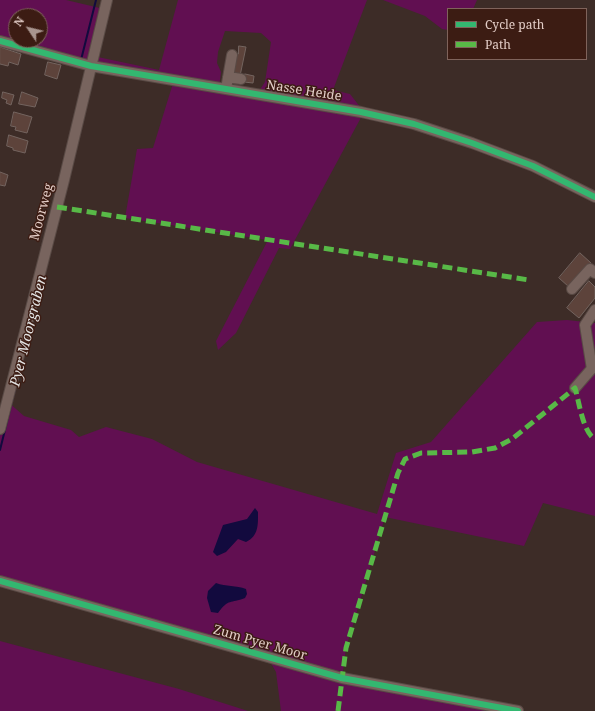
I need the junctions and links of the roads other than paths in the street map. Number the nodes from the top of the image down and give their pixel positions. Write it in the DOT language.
graph roads {
  1 [pos="107,0"];
  2 [pos="0,41"];
  3 [pos="232,55"];
  4 [pos="91,66"];
  5 [pos="228,77"];
  6 [pos="241,79"];
  7 [pos="226,89"];
  8 [pos="595,197"];
  9 [pos="595,273"];
  10 [pos="572,289"];
  11 [pos="595,310"];
  12 [pos="594,367"];
  13 [pos="575,388"];
  14 [pos="0,429"];
  15 [pos="0,581"];
  16 [pos="518,711"];
  1 -- 4 [label="street, Moorweg"];
  2 -- 4 [label="street, Nasse Heide"];
  3 -- 5 [label="street"];
  4 -- 7 [label="street, Nasse Heide"];
  4 -- 14 [label="street, Moorweg"];
  5 -- 6 [label="street"];
  5 -- 7 [label="street"];
  7 -- 8 [label="street, Nasse Heide"];
  9 -- 10 [label="street"];
  11 -- 12 [label="street"];
  12 -- 13 [label="street"];
  15 -- 16 [label="street, Zum Pyer Moor"];
}
